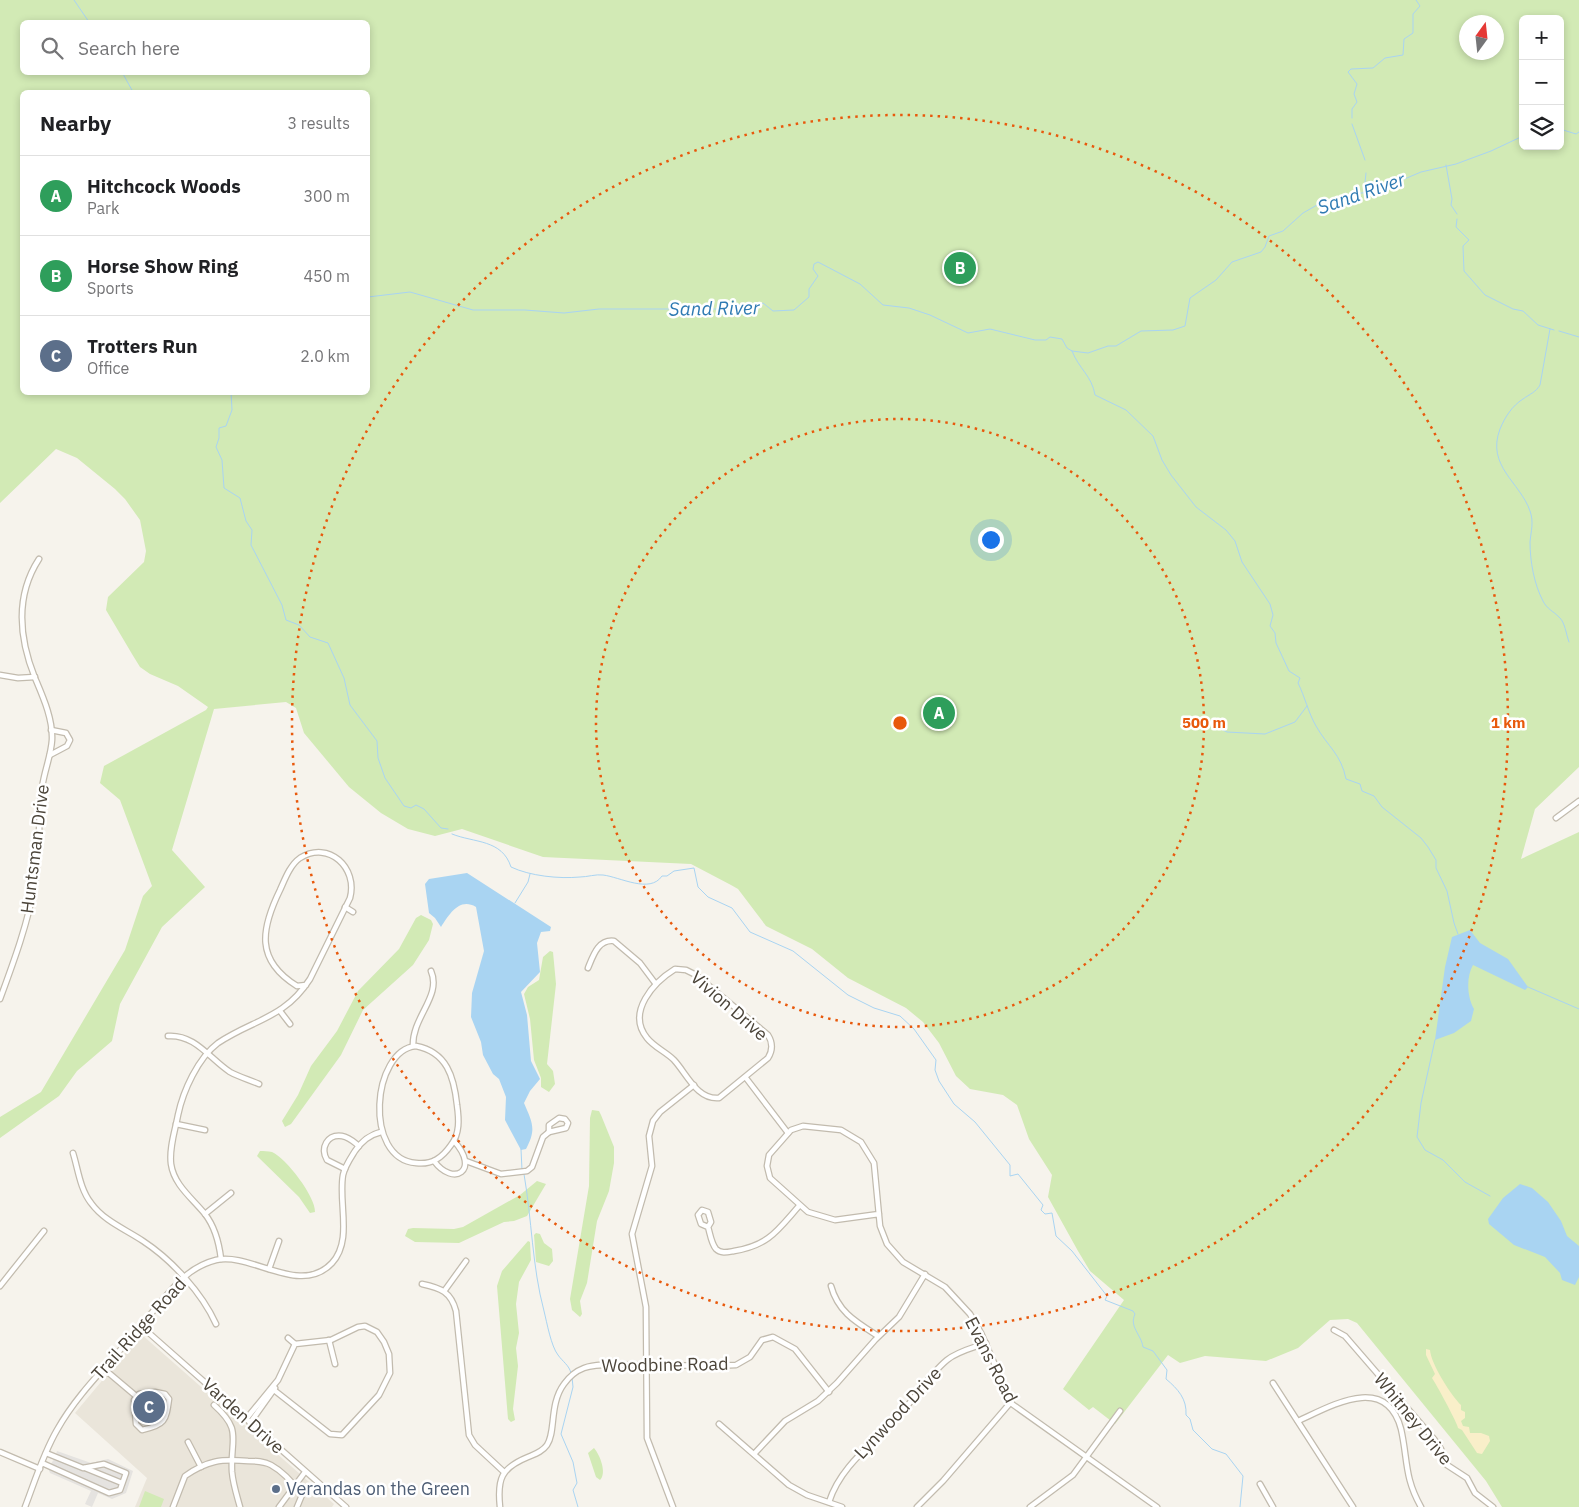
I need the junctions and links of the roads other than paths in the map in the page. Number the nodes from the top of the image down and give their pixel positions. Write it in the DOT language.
graph roads {
  1 [pos="39,558"];
  2 [pos="0,675"];
  3 [pos="35,678"];
  4 [pos="51,730"];
  5 [pos="49,756"];
  6 [pos="1579,801"];
  7 [pos="1556,818"];
  8 [pos="345,907"];
  9 [pos="353,912"];
  10 [pos="317,965"];
  11 [pos="323,968"];
  12 [pos="588,968"];
  13 [pos="432,971"];
  14 [pos="655,983"];
  15 [pos="306,985"];
  16 [pos="0,999"];
  17 [pos="280,1011"];
  18 [pos="290,1024"];
  19 [pos="168,1036"];
  20 [pos="413,1046"];
  21 [pos="208,1054"];
  22 [pos="746,1078"];
  23 [pos="259,1084"];
  24 [pos="694,1085"];
  25 [pos="176,1124"];
  26 [pos="205,1130"];
  27 [pos="381,1132"];
  28 [pos="549,1132"];
  29 [pos="788,1133"];
  30 [pos="454,1141"];
  31 [pos="359,1146"];
  32 [pos="73,1153"];
  33 [pos="434,1161"];
  34 [pos="466,1161"];
  35 [pos="345,1169"];
  36 [pos="231,1193"];
  37 [pos="799,1206"];
  38 [pos="204,1214"];
  39 [pos="879,1214"];
  40 [pos="708,1227"];
  41 [pos="44,1231"];
  42 [pos="279,1241"];
  43 [pos="221,1259"];
  44 [pos="466,1261"];
  45 [pos="268,1269"];
  46 [pos="925,1274"];
  47 [pos="183,1278"];
  48 [pos="422,1284"];
  49 [pos="0,1286"];
  50 [pos="831,1286"];
  51 [pos="445,1290"];
  52 [pos="216,1324"];
  53 [pos="141,1326"];
  54 [pos="1334,1330"];
  55 [pos="878,1336"];
  56 [pos="288,1338"];
  57 [pos="329,1340"];
  58 [pos="986,1343"];
  59 [pos="294,1344"];
  60 [pos="335,1364"];
  61 [pos="647,1365"];
  62 [pos="104,1369"];
  63 [pos="278,1380"];
  64 [pos="1273,1383"];
  65 [pos="274,1390"];
  66 [pos="829,1392"];
  67 [pos="136,1396"];
  68 [pos="1011,1402"];
  69 [pos="214,1405"];
  70 [pos="1120,1411"];
  71 [pos="248,1421"];
  72 [pos="1298,1421"];
  73 [pos="719,1424"];
  74 [pos="188,1442"];
  75 [pos="0,1452"];
  76 [pos="46,1453"];
  77 [pos="754,1454"];
  78 [pos="1088,1457"];
  79 [pos="232,1460"];
  80 [pos="42,1464"];
  81 [pos="201,1467"];
  82 [pos="83,1468"];
  83 [pos="40,1469"];
  84 [pos="305,1472"];
  85 [pos="504,1472"];
  86 [pos="122,1483"];
  87 [pos="1260,1484"];
  88 [pos="294,1485"];
  89 [pos="829,1502"];
  90 [pos="25,1507"];
  91 [pos="173,1507"];
  92 [pos="240,1507"];
  93 [pos="279,1507"];
  94 [pos="297,1507"];
  95 [pos="346,1507"];
  96 [pos="500,1507"];
  97 [pos="673,1507"];
  98 [pos="842,1507"];
  99 [pos="917,1507"];
  100 [pos="1030,1507"];
  101 [pos="1157,1507"];
  102 [pos="1273,1507"];
  103 [pos="1353,1507"];
  104 [pos="1421,1507"];
  105 [pos="1493,1507"];
  1 -- 3 [label="street, Huntsman Drive"];
  2 -- 3 [label="street"];
  3 -- 4 [label="street, Huntsman Drive"];
  4 -- 5 [label="street, Huntsman Drive"];
  4 -- 5 [label="street"];
  5 -- 16 [label="street, Huntsman Drive"];
  6 -- 7 [label="street"];
  8 -- 9 [label="street"];
  8 -- 10 [label="street"];
  8 -- 15 [label="street"];
  10 -- 11 [label="street"];
  10 -- 15 [label="street"];
  12 -- 14 [label="street"];
  13 -- 20 [label="street"];
  14 -- 22 [label="street, Vivion Drive"];
  14 -- 24 [label="street, Vivion Drive"];
  15 -- 17 [label="street"];
  17 -- 18 [label="street"];
  17 -- 21 [label="street"];
  19 -- 21 [label="street"];
  20 -- 27 [label="street"];
  20 -- 30 [label="street"];
  21 -- 23 [label="street"];
  21 -- 25 [label="street"];
  22 -- 24 [label="street, Vivion Drive"];
  22 -- 29 [label="street"];
  24 -- 61 [label="street"];
  25 -- 26 [label="street"];
  25 -- 38 [label="street"];
  27 -- 31 [label="street, Trail Ridge Road"];
  27 -- 33 [label="street"];
  28 -- 34 [label="street"];
  29 -- 37 [label="street"];
  29 -- 39 [label="street, Evans Road"];
  30 -- 33 [label="street"];
  30 -- 34 [label="street"];
  31 -- 35 [label="street, Trail Ridge Road"];
  31 -- 35 [label="street"];
  32 -- 47 [label="street"];
  33 -- 34 [label="street"];
  35 -- 45 [label="street, Trail Ridge Road"];
  36 -- 38 [label="street"];
  37 -- 39 [label="street"];
  37 -- 40 [label="street"];
  38 -- 43 [label="street"];
  39 -- 46 [label="street, Evans Road"];
  41 -- 49 [label="street"];
  42 -- 45 [label="street"];
  43 -- 45 [label="street, Trail Ridge Road"];
  43 -- 47 [label="street, Trail Ridge Road"];
  44 -- 51 [label="street"];
  46 -- 55 [label="street"];
  46 -- 58 [label="street, Evans Road"];
  47 -- 52 [label="street"];
  47 -- 53 [label="street, Trail Ridge Road"];
  48 -- 51 [label="street"];
  50 -- 55 [label="street"];
  51 -- 85 [label="street"];
  53 -- 62 [label="street, Trail Ridge Road"];
  53 -- 71 [label="street, Varden Drive"];
  54 -- 105 [label="street, Whitney Drive"];
  55 -- 66 [label="street"];
  56 -- 59 [label="street"];
  57 -- 59 [label="street"];
  57 -- 60 [label="street"];
  57 -- 65 [label="street"];
  58 -- 68 [label="street, Evans Road"];
  58 -- 89 [label="street, Lynwood Drive"];
  59 -- 63 [label="street"];
  61 -- 66 [label="street, Woodbine Road"];
  61 -- 85 [label="street, Woodbine Road"];
  61 -- 97 [label="street"];
  62 -- 67 [label="street"];
  62 -- 76 [label="street, Trail Ridge Road"];
  63 -- 65 [label="street"];
  63 -- 71 [label="street"];
  64 -- 72 [label="street"];
  65 -- 71 [label="street"];
  66 -- 77 [label="street"];
  67 -- 67 [label="street"];
  68 -- 78 [label="street, Evans Road"];
  68 -- 99 [label="street"];
  69 -- 79 [label="street"];
  70 -- 78 [label="street"];
  71 -- 84 [label="street, Varden Drive"];
  72 -- 103 [label="street"];
  72 -- 104 [label="street"];
  73 -- 77 [label="street"];
  74 -- 81 [label="street"];
  75 -- 83 [label="street"];
  76 -- 80 [label="street, Trail Ridge Road"];
  76 -- 82 [label="street"];
  77 -- 89 [label="street"];
  78 -- 100 [label="street"];
  78 -- 101 [label="street, Evans Road"];
  79 -- 81 [label="street"];
  79 -- 88 [label="street"];
  79 -- 92 [label="street"];
  80 -- 83 [label="street, Trail Ridge Road"];
  80 -- 86 [label="street"];
  81 -- 91 [label="street"];
  82 -- 86 [label="street"];
  82 -- 86 [label="street"];
  83 -- 90 [label="street, Trail Ridge Road"];
  84 -- 88 [label="street"];
  84 -- 95 [label="street, Varden Drive"];
  85 -- 96 [label="street"];
  87 -- 102 [label="street"];
  88 -- 93 [label="street"];
  88 -- 94 [label="street"];
  89 -- 98 [label="street"];
}
